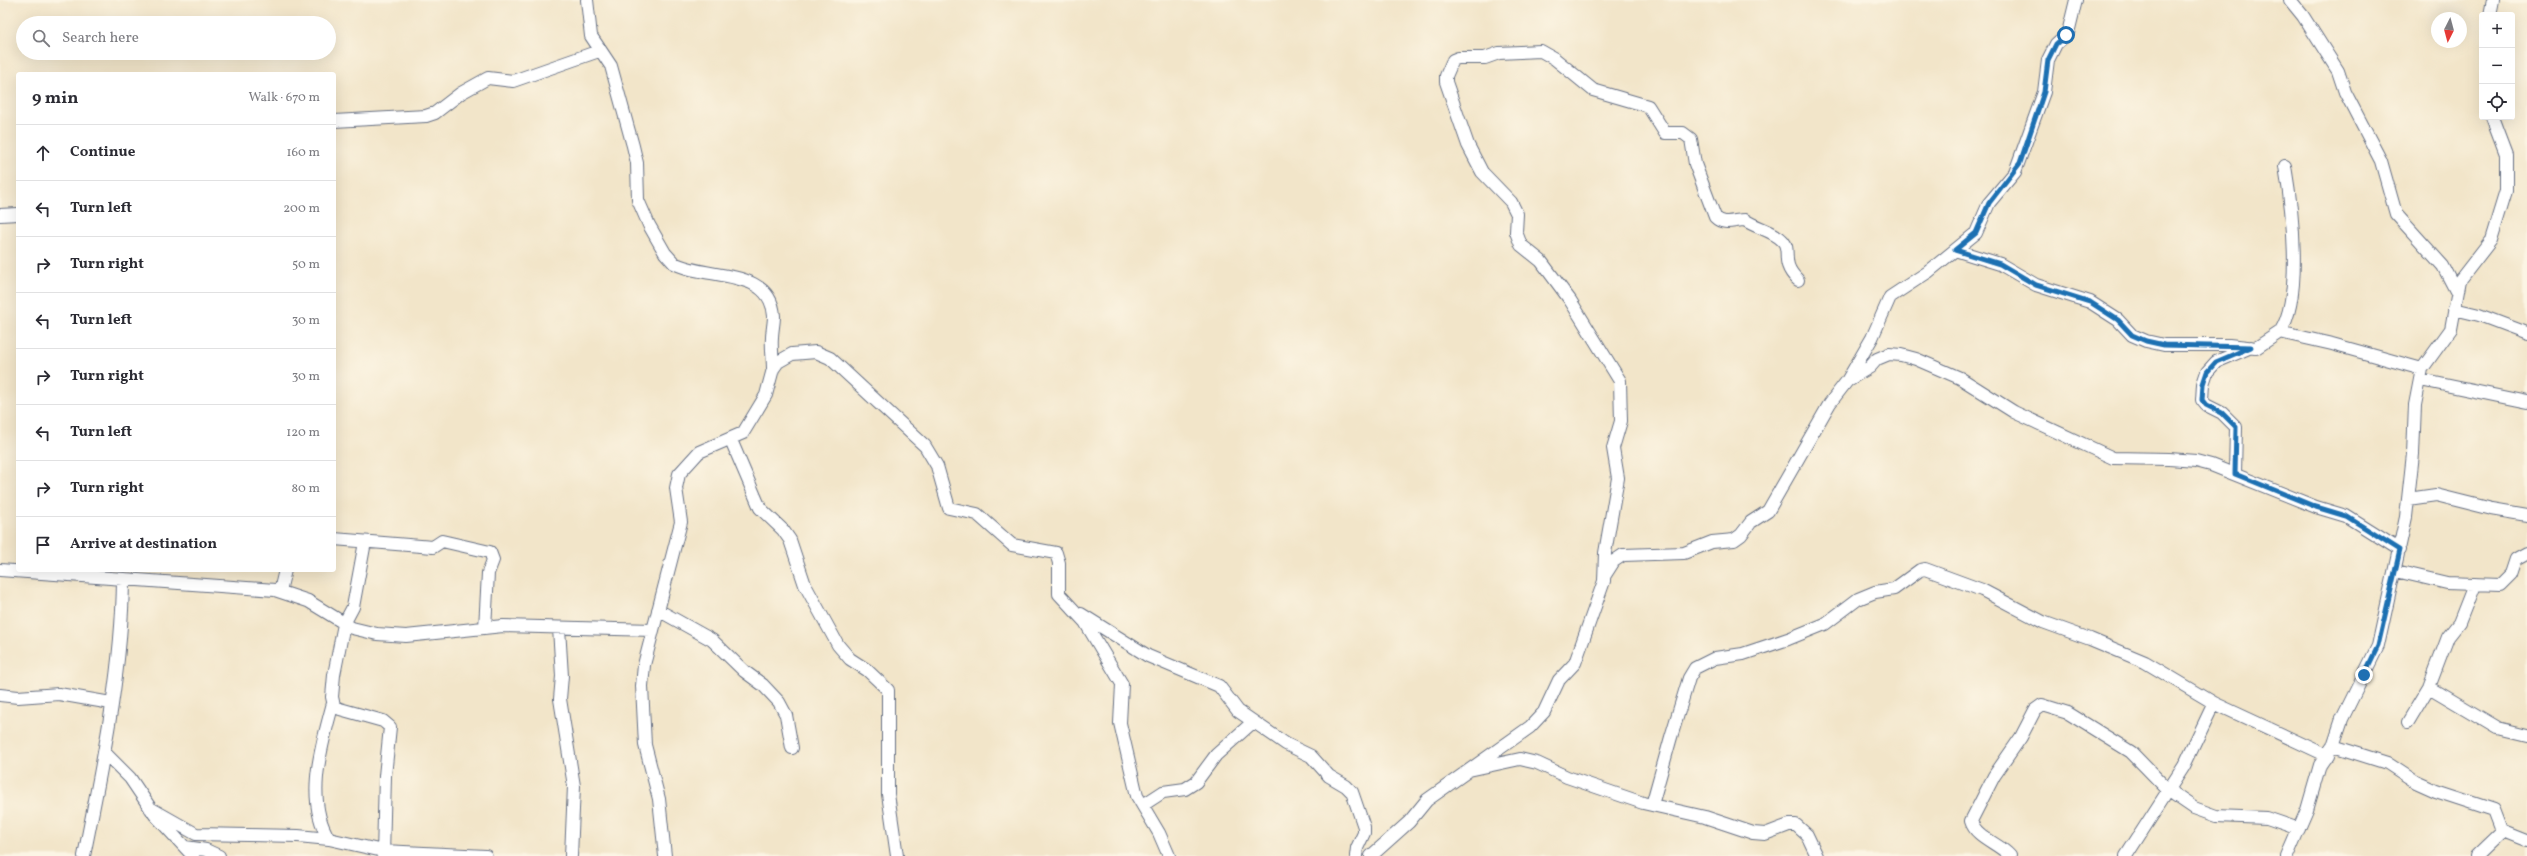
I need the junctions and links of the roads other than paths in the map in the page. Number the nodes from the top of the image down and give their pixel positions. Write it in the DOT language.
graph roads {
  1 [pos="587,0"];
  2 [pos="2076,0"];
  3 [pos="2290,0"];
  4 [pos="2493,0"];
  5 [pos="2491,12"];
  6 [pos="599,51"];
  7 [pos="2493,120"];
  8 [pos="336,121"];
  9 [pos="2285,166"];
  10 [pos="16,214"];
  11 [pos="0,215"];
  12 [pos="1955,250"];
  13 [pos="1798,280"];
  14 [pos="2456,291"];
  15 [pos="2454,309"];
  16 [pos="2280,332"];
  17 [pos="2527,333"];
  18 [pos="2251,347"];
  19 [pos="773,369"];
  20 [pos="2421,375"];
  21 [pos="1847,381"];
  22 [pos="2527,402"];
  23 [pos="731,440"];
  24 [pos="2235,474"];
  25 [pos="2408,499"];
  26 [pos="2527,515"];
  27 [pos="336,539"];
  28 [pos="366,542"];
  29 [pos="2400,550"];
  30 [pos="2527,552"];
  31 [pos="0,570"];
  32 [pos="16,571"];
  33 [pos="2396,571"];
  34 [pos="25,572"];
  35 [pos="285,572"];
  36 [pos="1604,576"];
  37 [pos="124,580"];
  38 [pos="2474,585"];
  39 [pos="280,591"];
  40 [pos="658,610"];
  41 [pos="1074,611"];
  42 [pos="344,624"];
  43 [pos="485,628"];
  44 [pos="559,628"];
  45 [pos="653,630"];
  46 [pos="2429,687"];
  47 [pos="0,695"];
  48 [pos="112,703"];
  49 [pos="333,703"];
  50 [pos="2214,703"];
  51 [pos="1253,722"];
  52 [pos="2408,722"];
  53 [pos="2527,735"];
  54 [pos="792,748"];
  55 [pos="2330,751"];
  56 [pos="104,752"];
  57 [pos="1467,770"];
  58 [pos="2169,791"];
  59 [pos="1142,805"];
  60 [pos="1652,805"];
  61 [pos="150,808"];
  62 [pos="2298,829"];
  63 [pos="2502,831"];
  64 [pos="329,839"];
  65 [pos="2527,841"];
  66 [pos="186,851"];
  67 [pos="383,854"];
  68 [pos="84,856"];
  69 [pos="193,856"];
  70 [pos="219,856"];
  71 [pos="486,856"];
  72 [pos="571,856"];
  73 [pos="665,856"];
  74 [pos="897,856"];
  75 [pos="1169,856"];
  76 [pos="1356,856"];
  77 [pos="1371,856"];
  78 [pos="1817,856"];
  79 [pos="2010,856"];
  80 [pos="2126,856"];
  81 [pos="2287,856"];
  82 [pos="2476,856"];
  1 -- 6 [label="street"];
  2 -- 12 [label="street"];
  3 -- 14 [label="street"];
  4 -- 5 [label="street"];
  6 -- 8 [label="street"];
  6 -- 19 [label="street"];
  7 -- 14 [label="street"];
  9 -- 16 [label="street"];
  10 -- 11 [label="street"];
  12 -- 18 [label="street"];
  12 -- 21 [label="street"];
  13 -- 36 [label="street"];
  14 -- 15 [label="street"];
  15 -- 17 [label="street"];
  15 -- 20 [label="street"];
  16 -- 18 [label="street"];
  16 -- 20 [label="street"];
  18 -- 24 [label="street"];
  19 -- 23 [label="street"];
  19 -- 41 [label="street"];
  20 -- 22 [label="street"];
  20 -- 25 [label="street"];
  21 -- 24 [label="street"];
  21 -- 36 [label="street"];
  23 -- 40 [label="street"];
  23 -- 74 [label="street"];
  24 -- 29 [label="street"];
  25 -- 26 [label="street"];
  25 -- 29 [label="street"];
  27 -- 28 [label="street"];
  28 -- 42 [label="street"];
  28 -- 43 [label="street"];
  29 -- 33 [label="street"];
  30 -- 38 [label="street"];
  31 -- 32 [label="street"];
  33 -- 38 [label="street"];
  33 -- 55 [label="street"];
  34 -- 37 [label="street"];
  35 -- 39 [label="street"];
  36 -- 57 [label="street"];
  37 -- 39 [label="street"];
  37 -- 48 [label="street"];
  38 -- 46 [label="street"];
  39 -- 42 [label="street"];
  40 -- 45 [label="street"];
  40 -- 54 [label="street"];
  41 -- 51 [label="street"];
  41 -- 59 [label="street"];
  42 -- 43 [label="street"];
  42 -- 49 [label="street"];
  43 -- 44 [label="street"];
  44 -- 45 [label="street"];
  44 -- 72 [label="street"];
  45 -- 73 [label="street"];
  46 -- 52 [label="street"];
  46 -- 53 [label="street"];
  47 -- 48 [label="street"];
  48 -- 56 [label="street"];
  49 -- 64 [label="street"];
  49 -- 67 [label="street"];
  50 -- 55 [label="street"];
  50 -- 58 [label="street"];
  50 -- 60 [label="street"];
  51 -- 59 [label="street"];
  51 -- 76 [label="street"];
  55 -- 62 [label="street"];
  55 -- 63 [label="street"];
  56 -- 61 [label="street"];
  56 -- 68 [label="street"];
  57 -- 60 [label="street"];
  57 -- 77 [label="street"];
  58 -- 62 [label="street"];
  58 -- 79 [label="street"];
  58 -- 80 [label="street"];
  59 -- 75 [label="street"];
  60 -- 78 [label="street"];
  61 -- 64 [label="street"];
  61 -- 66 [label="street"];
  62 -- 81 [label="street"];
  63 -- 65 [label="street"];
  63 -- 82 [label="street"];
  64 -- 67 [label="street"];
  66 -- 69 [label="street"];
  66 -- 70 [label="street"];
  67 -- 71 [label="street"];
}
